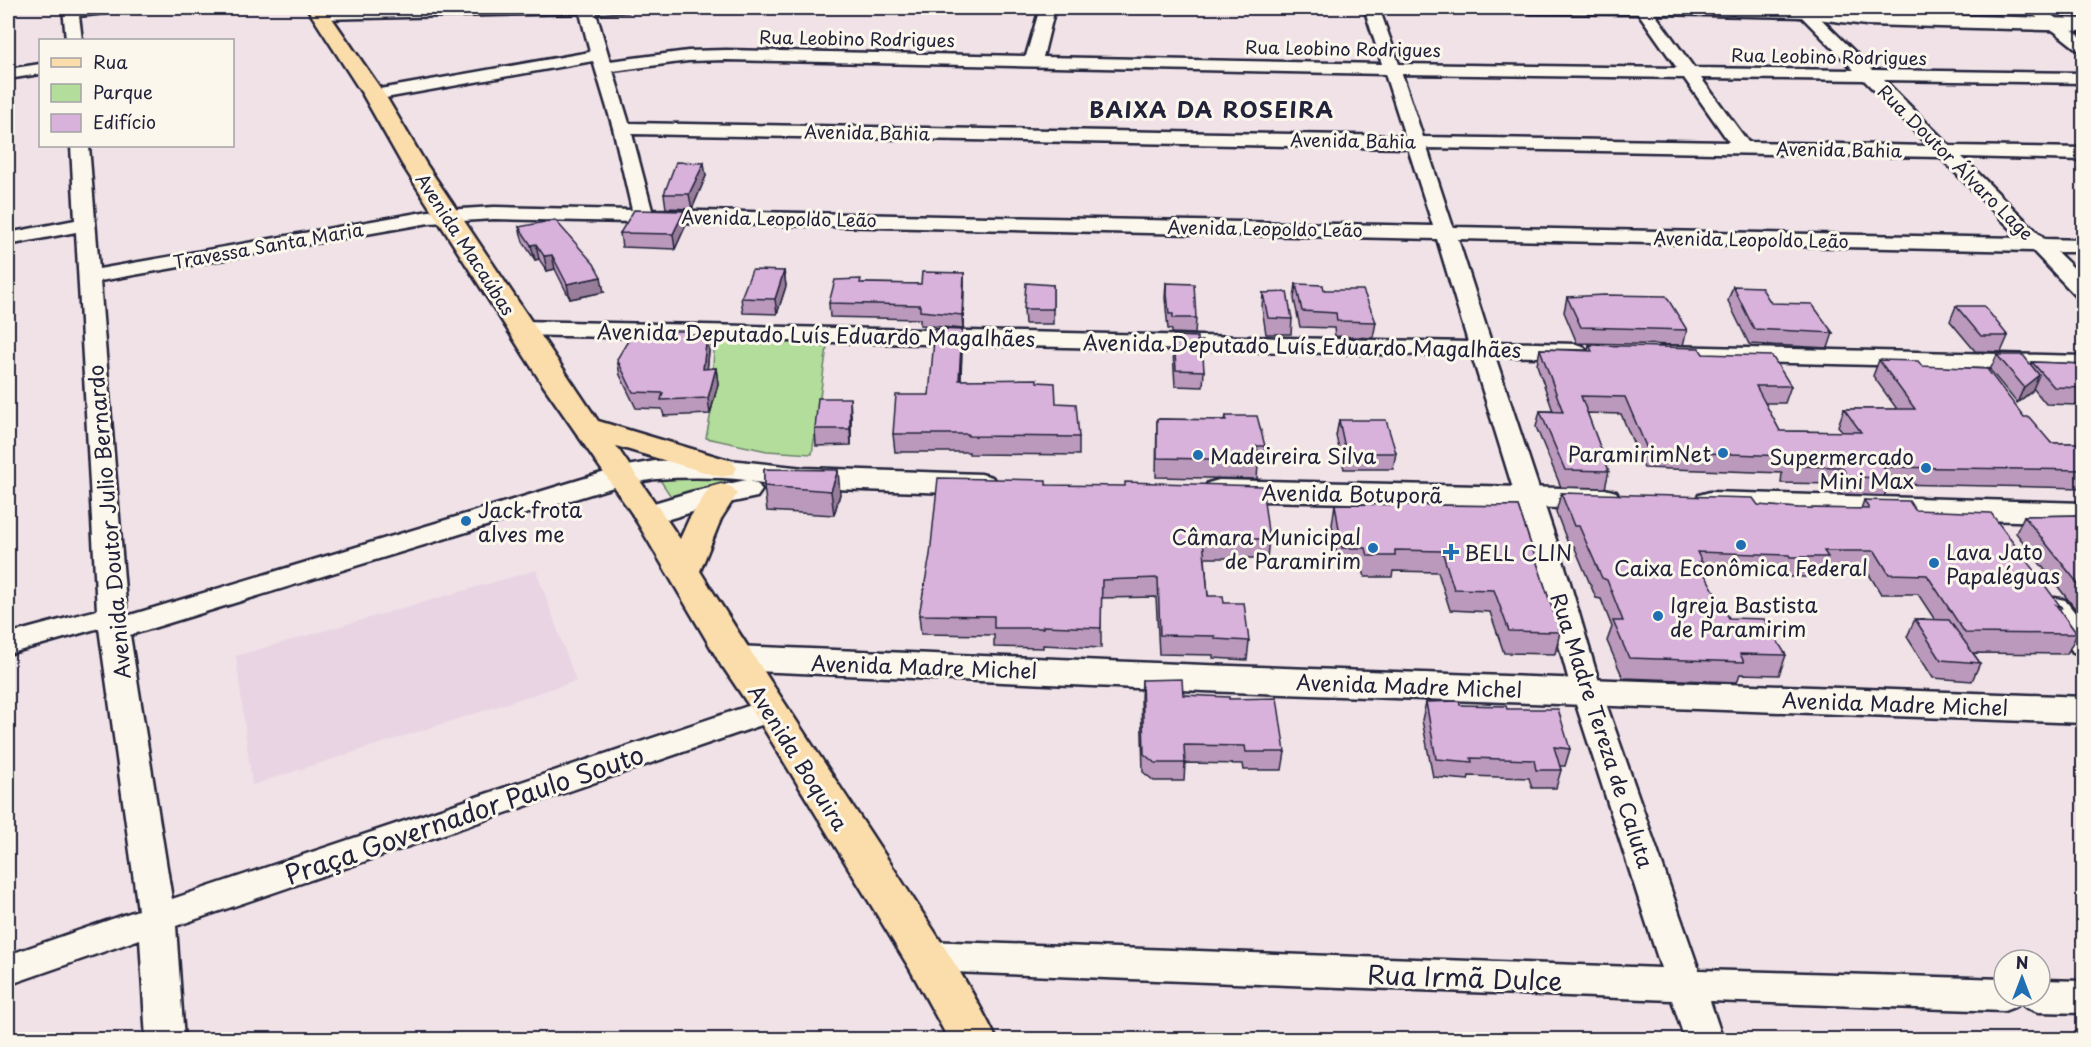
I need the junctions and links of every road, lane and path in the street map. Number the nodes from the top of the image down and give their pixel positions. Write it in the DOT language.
graph roads {
  1 [pos="106,8"];
  2 [pos="587,8"];
  3 [pos="623,8"];
  4 [pos="1048,8"];
  5 [pos="1372,8"];
  6 [pos="1530,8"];
  7 [pos="1776,8"];
  8 [pos="2033,8"];
  9 [pos="506,9"];
  10 [pos="71,10"];
  11 [pos="1644,10"];
  12 [pos="1804,10"];
  13 [pos="318,11"];
  14 [pos="2055,24"];
  15 [pos="2084,25"];
  16 [pos="74,39"];
  17 [pos="2084,47"];
  18 [pos="601,61"];
  19 [pos="1033,62"];
  20 [pos="39,69"];
  21 [pos="1393,69"];
  22 [pos="1691,73"];
  23 [pos="8,74"];
  24 [pos="1870,76"];
  25 [pos="2084,78"];
  26 [pos="375,95"];
  27 [pos="622,128"];
  28 [pos="1416,141"];
  29 [pos="1741,146"];
  30 [pos="80,147"];
  31 [pos="1946,151"];
  32 [pos="2084,154"];
  33 [pos="447,215"];
  34 [pos="643,215"];
  35 [pos="84,225"];
  36 [pos="1445,232"];
  37 [pos="8,239"];
  38 [pos="2040,246"];
  39 [pos="2084,246"];
  40 [pos="89,277"];
  41 [pos="2084,291"];
  42 [pos="520,328"];
  43 [pos="1480,349"];
  44 [pos="1598,352"];
  45 [pos="1646,353"];
  46 [pos="2084,363"];
  47 [pos="587,427"];
  48 [pos="621,476"];
  49 [pos="721,481"];
  50 [pos="1012,485"];
  51 [pos="1188,489"];
  52 [pos="1527,497"];
  53 [pos="1634,500"];
  54 [pos="1681,501"];
  55 [pos="1982,510"];
  56 [pos="2084,513"];
  57 [pos="649,515"];
  58 [pos="2002,537"];
  59 [pos="683,571"];
  60 [pos="2036,582"];
  61 [pos="113,623"];
  62 [pos="8,644"];
  63 [pos="2084,645"];
  64 [pos="735,658"];
  65 [pos="1587,692"];
  66 [pos="771,710"];
  67 [pos="2084,710"];
  68 [pos="157,918"];
  69 [pos="926,956"];
  70 [pos="8,970"];
  71 [pos="1686,985"];
  72 [pos="1992,995"];
  73 [pos="2052,996"];
  74 [pos="2084,997"];
  75 [pos="165,1040"];
  76 [pos="974,1040"];
  77 [pos="1704,1040"];
  1 -- 10 [label="street"];
  2 -- 3 [label="street"];
  2 -- 9 [label="street"];
  2 -- 18 [label="street"];
  4 -- 19 [label="street"];
  5 -- 21 [label="street, Rua Madre Tereza de Caluta"];
  6 -- 11 [label="street"];
  7 -- 12 [label="street"];
  8 -- 14 [label="street"];
  9 -- 13 [label="street"];
  10 -- 16 [label="street"];
  11 -- 12 [label="street"];
  11 -- 22 [label="street"];
  12 -- 14 [label="street"];
  12 -- 24 [label="street, Rua Doutor Álvaro Lage"];
  13 -- 26 [label="main road, Avenida Macaúbas"];
  14 -- 15 [label="street"];
  14 -- 17 [label="street"];
  18 -- 19 [label="street, Rua Leobino Rodrigues"];
  18 -- 26 [label="street, Rua Leobino Rodrigues"];
  18 -- 27 [label="street"];
  19 -- 21 [label="street, Rua Leobino Rodrigues"];
  20 -- 23 [label="street"];
  21 -- 22 [label="street, Rua Leobino Rodrigues"];
  21 -- 28 [label="street, Rua Madre Tereza de Caluta"];
  22 -- 24 [label="street, Rua Leobino Rodrigues"];
  22 -- 29 [label="street"];
  24 -- 25 [label="street, Rua Leobino Rodrigues"];
  24 -- 31 [label="street, Rua Doutor Álvaro Lage"];
  26 -- 33 [label="main road, Avenida Macaúbas"];
  27 -- 28 [label="street, Avenida Bahia"];
  27 -- 34 [label="street"];
  28 -- 29 [label="street, Avenida Bahia"];
  28 -- 36 [label="street, Rua Madre Tereza de Caluta"];
  29 -- 31 [label="street, Avenida Bahia"];
  30 -- 35 [label="street, Avenida Doutor Julio Bernardo"];
  31 -- 32 [label="street, Avenida Bahia"];
  31 -- 38 [label="street, Rua Doutor Álvaro Lage"];
  33 -- 34 [label="street, Avenida Leopoldo Leão"];
  33 -- 40 [label="street, Travessa Santa Maria"];
  33 -- 42 [label="main road, Avenida Macaúbas"];
  34 -- 36 [label="street, Avenida Leopoldo Leão"];
  35 -- 37 [label="street"];
  35 -- 40 [label="street, Avenida Doutor Julio Bernardo"];
  36 -- 38 [label="street, Avenida Leopoldo Leão"];
  36 -- 43 [label="street, Rua Madre Tereza de Caluta"];
  38 -- 39 [label="street, Avenida Leopoldo Leão"];
  38 -- 41 [label="street, Rua Doutor Álvaro Lage"];
  40 -- 61 [label="street, Avenida Doutor Julio Bernardo"];
  42 -- 43 [label="street, Avenida Deputado Luís Eduardo Magalhães"];
  42 -- 47 [label="main road, Avenida Macaúbas"];
  43 -- 44 [label="street, Avenida Deputado Luís Eduardo Magalhães"];
  43 -- 52 [label="street, Rua Madre Tereza de Caluta"];
  45 -- 46 [label="street"];
  47 -- 48 [label="main road, Avenida Macaúbas"];
  47 -- 49 [label="main road"];
  48 -- 49 [label="street"];
  48 -- 57 [label="main road, Avenida Boquira"];
  48 -- 61 [label="street"];
  49 -- 50 [label="street"];
  49 -- 57 [label="street"];
  49 -- 59 [label="main road"];
  51 -- 52 [label="street, Avenida Botuporã"];
  52 -- 53 [label="street, Avenida Botuporã"];
  52 -- 65 [label="street, Rua Madre Tereza de Caluta"];
  54 -- 55 [label="street"];
  55 -- 56 [label="street"];
  55 -- 58 [label="street"];
  57 -- 59 [label="main road, Avenida Boquira"];
  59 -- 64 [label="main road, Avenida Boquira"];
  60 -- 63 [label="street"];
  61 -- 62 [label="street"];
  61 -- 68 [label="street, Avenida Doutor Julio Bernardo"];
  64 -- 65 [label="street, Avenida Madre Michel"];
  64 -- 66 [label="main road, Avenida Boquira"];
  65 -- 67 [label="street, Avenida Madre Michel"];
  65 -- 71 [label="street, Rua Madre Tereza de Caluta"];
  66 -- 68 [label="street, Praça Governador Paulo Souto"];
  66 -- 69 [label="main road, Avenida Boquira"];
  68 -- 70 [label="street, Praça Governador Paulo Souto"];
  68 -- 75 [label="street, Avenida Doutor Julio Bernardo"];
  69 -- 71 [label="street, Rua Irmã Dulce"];
  69 -- 76 [label="main road, Avenida Boquira"];
  71 -- 72 [label="street, Rua Irmã Dulce"];
  71 -- 77 [label="street, Rua Madre Tereza de Caluta"];
  73 -- 74 [label="street"];
}
